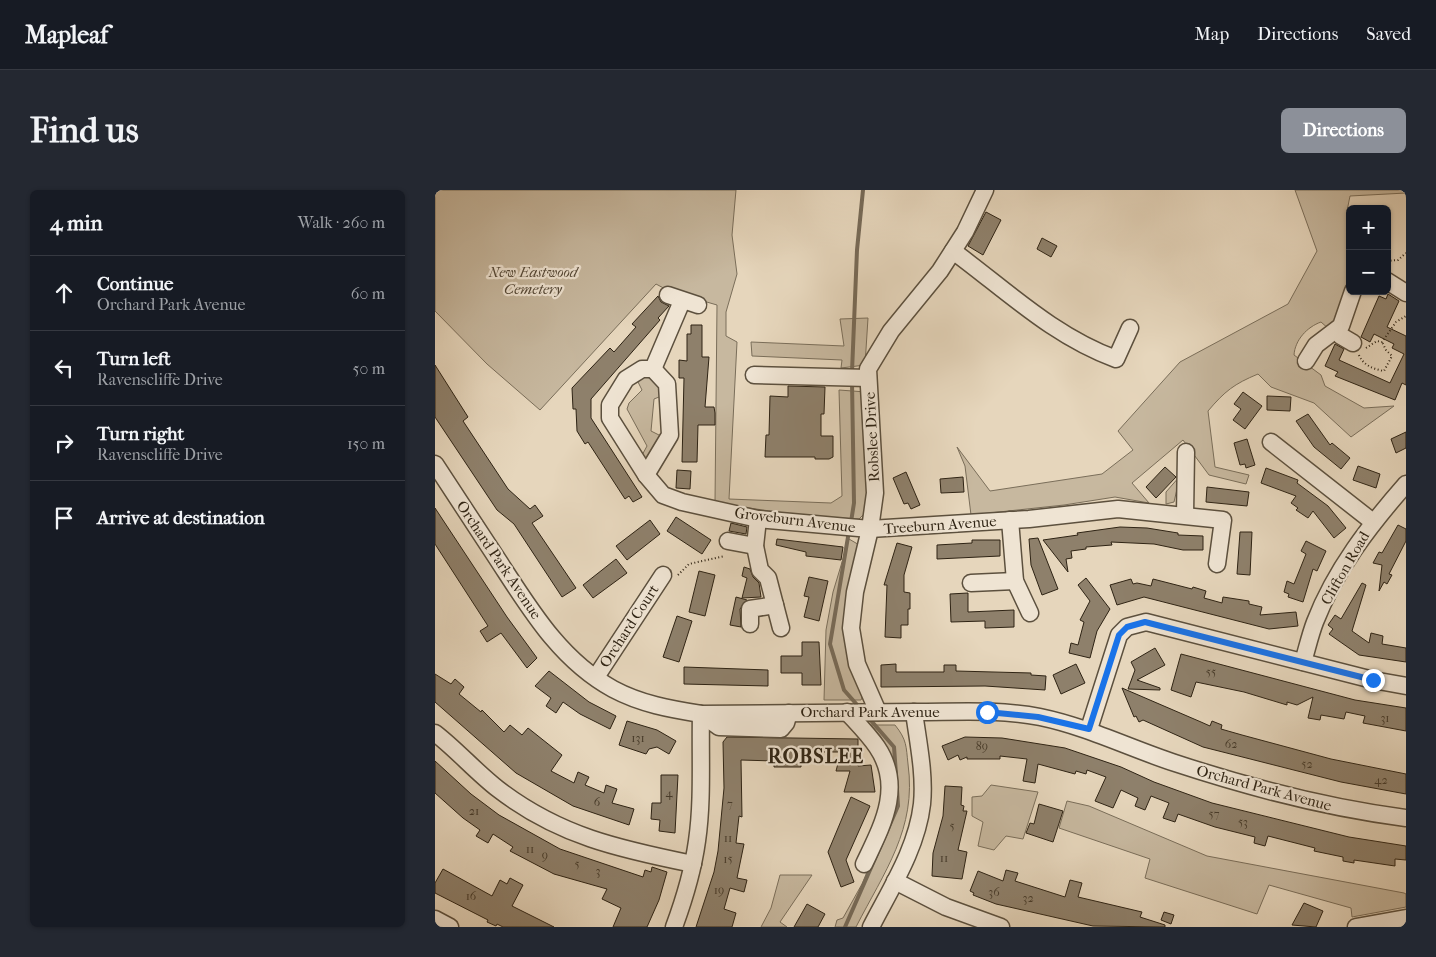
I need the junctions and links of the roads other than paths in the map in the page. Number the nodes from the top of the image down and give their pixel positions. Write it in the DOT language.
graph roads {
  1 [pos="985,190"];
  2 [pos="953,251"];
  3 [pos="1391,284"];
  4 [pos="1406,294"];
  5 [pos="1352,295"];
  6 [pos="698,305"];
  7 [pos="1130,328"];
  8 [pos="1337,330"];
  9 [pos="1353,343"];
  10 [pos="1306,361"];
  11 [pos="653,369"];
  12 [pos="754,375"];
  13 [pos="869,378"];
  14 [pos="1271,442"];
  15 [pos="1186,452"];
  16 [pos="435,464"];
  17 [pos="646,475"];
  18 [pos="1406,484"];
  19 [pos="1185,515"];
  20 [pos="758,519"];
  21 [pos="1010,520"];
  22 [pos="1373,522"];
  23 [pos="855,528"];
  24 [pos="1217,564"];
  25 [pos="663,574"];
  26 [pos="1015,581"];
  27 [pos="971,582"];
  28 [pos="775,605"];
  29 [pos="1030,613"];
  30 [pos="750,624"];
  31 [pos="781,628"];
  32 [pos="1303,662"];
  33 [pos="596,677"];
  34 [pos="1406,686"];
  35 [pos="863,712"];
  36 [pos="914,712"];
  37 [pos="701,714"];
  38 [pos="1089,729"];
  39 [pos="435,732"];
  40 [pos="1406,818"];
  41 [pos="693,864"];
  42 [pos="864,864"];
  43 [pos="895,881"];
  44 [pos="1406,918"];
  45 [pos="435,919"];
  46 [pos="450,927"];
  47 [pos="674,927"];
  48 [pos="871,927"];
  49 [pos="1001,927"];
  50 [pos="1356,927"];
  1 -- 2 [label="street, Robslee Drive"];
  2 -- 7 [label="street"];
  2 -- 13 [label="street, Robslee Drive"];
  3 -- 4 [label="street"];
  5 -- 8 [label="street"];
  6 -- 11 [label="street"];
  8 -- 9 [label="street"];
  8 -- 10 [label="street"];
  11 -- 17 [label="street"];
  11 -- 17 [label="street, Groveburn Avenue"];
  12 -- 13 [label="street"];
  13 -- 23 [label="street, Robslee Drive"];
  14 -- 22 [label="street"];
  15 -- 19 [label="street"];
  16 -- 33 [label="street, Orchard Park Avenue"];
  17 -- 20 [label="street, Groveburn Avenue"];
  18 -- 22 [label="street, Clifton Road"];
  19 -- 21 [label="street, Treeburn Avenue"];
  19 -- 24 [label="street, Treeburn Avenue"];
  20 -- 23 [label="street, Groveburn Avenue"];
  20 -- 28 [label="street"];
  21 -- 23 [label="street, Treeburn Avenue"];
  21 -- 26 [label="street, Treeburn Avenue"];
  22 -- 32 [label="street, Clifton Road"];
  23 -- 35 [label="street, Robslee Drive"];
  25 -- 33 [label="street, Orchard Court"];
  26 -- 27 [label="street"];
  26 -- 29 [label="street, Treeburn Avenue"];
  28 -- 30 [label="street"];
  28 -- 31 [label="street"];
  32 -- 34 [label="street"];
  32 -- 38 [label="street"];
  33 -- 37 [label="street, Orchard Park Avenue"];
  35 -- 36 [label="street, Orchard Park Avenue"];
  35 -- 37 [label="street, Orchard Park Avenue"];
  35 -- 42 [label="street, Robslee Drive"];
  36 -- 38 [label="street, Orchard Park Avenue"];
  36 -- 43 [label="street"];
  37 -- 41 [label="street"];
  38 -- 40 [label="street, Orchard Park Avenue"];
  39 -- 41 [label="street"];
  41 -- 47 [label="street"];
  43 -- 48 [label="street"];
  43 -- 49 [label="street"];
  44 -- 50 [label="street"];
  45 -- 46 [label="street"];
}
